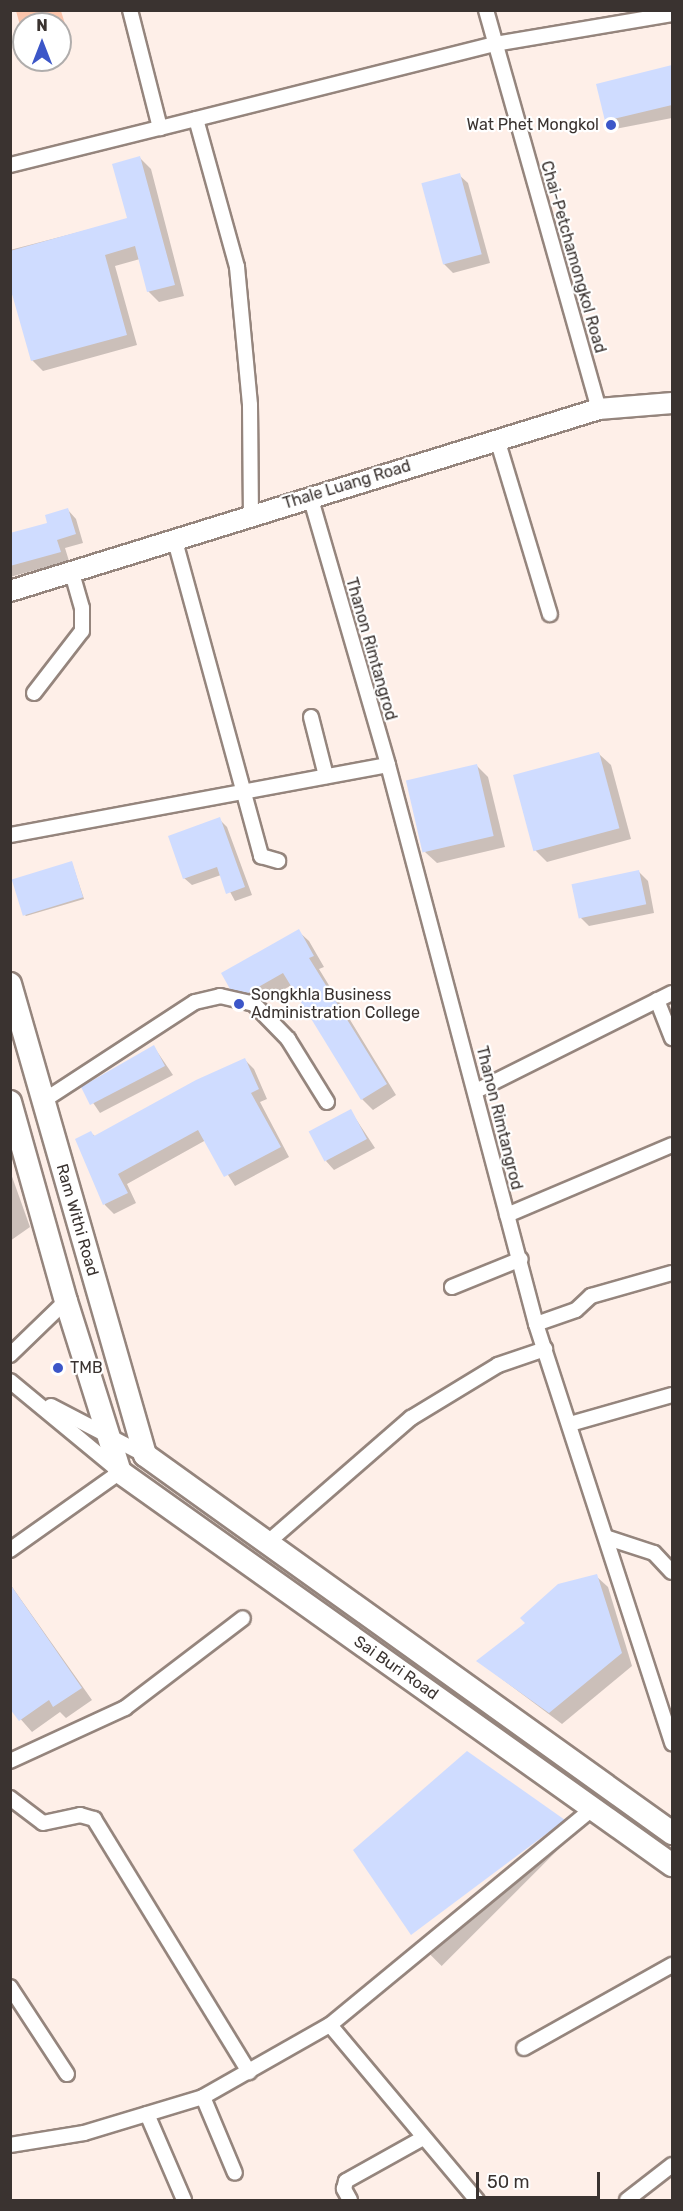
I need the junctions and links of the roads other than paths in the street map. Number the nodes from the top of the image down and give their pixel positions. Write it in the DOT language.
graph roads {
  1 [pos="130,10"];
  2 [pos="486,10"];
  3 [pos="672,14"];
  4 [pos="495,44"];
  5 [pos="196,119"];
  6 [pos="160,128"];
  7 [pos="10,165"];
  8 [pos="672,403"];
  9 [pos="599,409"];
  10 [pos="497,439"];
  11 [pos="310,496"];
  12 [pos="251,516"];
  13 [pos="175,541"];
  14 [pos="72,573"];
  15 [pos="18,589"];
  16 [pos="10,600"];
  17 [pos="550,614"];
  18 [pos="34,693"];
  19 [pos="311,717"];
  20 [pos="388,765"];
  21 [pos="326,776"];
  22 [pos="243,792"];
  23 [pos="10,835"];
  24 [pos="278,861"];
  25 [pos="10,984"];
  26 [pos="672,993"];
  27 [pos="657,1000"];
  28 [pos="672,1038"];
  29 [pos="476,1091"];
  30 [pos="43,1101"];
  31 [pos="10,1102"];
  32 [pos="327,1102"];
  33 [pos="672,1145"];
  34 [pos="507,1215"];
  35 [pos="521,1259"];
  36 [pos="672,1273"];
  37 [pos="452,1287"];
  38 [pos="66,1301"];
  39 [pos="536,1323"];
  40 [pos="545,1349"];
  41 [pos="10,1355"];
  42 [pos="10,1381"];
  43 [pos="25,1392"];
  44 [pos="672,1395"];
  45 [pos="570,1425"];
  46 [pos="109,1437"];
  47 [pos="145,1455"];
  48 [pos="120,1472"];
  49 [pos="608,1538"];
  50 [pos="267,1543"];
  51 [pos="10,1550"];
  52 [pos="672,1572"];
  53 [pos="243,1618"];
  54 [pos="672,1743"];
  55 [pos="10,1761"];
  56 [pos="10,1798"];
  57 [pos="593,1808"];
  58 [pos="672,1833"];
  59 [pos="672,1864"];
  60 [pos="672,1965"];
  61 [pos="10,1987"];
  62 [pos="330,2025"];
  63 [pos="524,2048"];
  64 [pos="249,2072"];
  65 [pos="67,2074"];
  66 [pos="203,2097"];
  67 [pos="147,2114"];
  68 [pos="423,2138"];
  69 [pos="10,2145"];
  70 [pos="672,2165"];
  71 [pos="235,2173"];
  72 [pos="184,2200"];
  73 [pos="350,2200"];
  74 [pos="477,2200"];
  75 [pos="627,2200"];
  1 -- 6 [label="street"];
  2 -- 4 [label="street, Chai-Petchamongkol Road"];
  3 -- 4 [label="street"];
  4 -- 5 [label="street"];
  4 -- 9 [label="street, Chai-Petchamongkol Road"];
  5 -- 6 [label="street"];
  5 -- 12 [label="street"];
  6 -- 7 [label="street"];
  8 -- 9 [label="main road, Thale Luang Road"];
  9 -- 10 [label="main road, Thale Luang Road"];
  10 -- 11 [label="main road, Thale Luang Road"];
  10 -- 17 [label="street"];
  11 -- 12 [label="main road, Thale Luang Road"];
  11 -- 20 [label="street, Thanon Rimtangrod"];
  12 -- 13 [label="main road, Thale Luang Road"];
  13 -- 14 [label="main road, Thale Luang Road"];
  13 -- 22 [label="street"];
  14 -- 15 [label="main road, Thale Luang Road"];
  14 -- 18 [label="street"];
  15 -- 16 [label="main road, Thale Luang Road"];
  19 -- 21 [label="street"];
  20 -- 21 [label="street"];
  20 -- 29 [label="street, Thanon Rimtangrod"];
  21 -- 22 [label="street"];
  22 -- 23 [label="street"];
  22 -- 24 [label="street"];
  25 -- 30 [label="main road, Ram Withi Road"];
  26 -- 27 [label="street"];
  27 -- 28 [label="street"];
  27 -- 29 [label="street"];
  29 -- 34 [label="street, Thanon Rimtangrod"];
  30 -- 32 [label="street"];
  30 -- 47 [label="main road, Ram Withi Road"];
  31 -- 38 [label="main road, Ram Withi Road"];
  33 -- 34 [label="street"];
  34 -- 35 [label="street, Thanon Rimtangrod"];
  35 -- 37 [label="street"];
  35 -- 39 [label="street, Thanon Rimtangrod"];
  36 -- 39 [label="street"];
  38 -- 41 [label="street"];
  38 -- 46 [label="main road, Ram Withi Road"];
  39 -- 40 [label="street, Thanon Rimtangrod"];
  40 -- 45 [label="street, Thanon Rimtangrod"];
  40 -- 50 [label="street"];
  42 -- 43 [label="street"];
  43 -- 46 [label="street"];
  43 -- 48 [label="street"];
  44 -- 45 [label="street"];
  45 -- 49 [label="street, Thanon Rimtangrod"];
  46 -- 47 [label="street"];
  46 -- 48 [label="main road, Ram Withi Road"];
  47 -- 48 [label="main road"];
  47 -- 50 [label="main road, Sai Buri Road"];
  48 -- 51 [label="street"];
  48 -- 57 [label="main road, Sai Buri Road"];
  49 -- 52 [label="street"];
  49 -- 54 [label="street, Thanon Rimtangrod"];
  50 -- 58 [label="main road, Sai Buri Road"];
  53 -- 55 [label="street"];
  56 -- 64 [label="street"];
  57 -- 59 [label="main road, Sai Buri Road"];
  57 -- 62 [label="street"];
  60 -- 63 [label="street"];
  61 -- 65 [label="street"];
  62 -- 64 [label="street"];
  62 -- 68 [label="street"];
  64 -- 66 [label="street"];
  66 -- 67 [label="street"];
  66 -- 71 [label="street"];
  67 -- 69 [label="street"];
  67 -- 72 [label="street"];
  68 -- 73 [label="street"];
  68 -- 74 [label="street"];
  70 -- 75 [label="street"];
}
